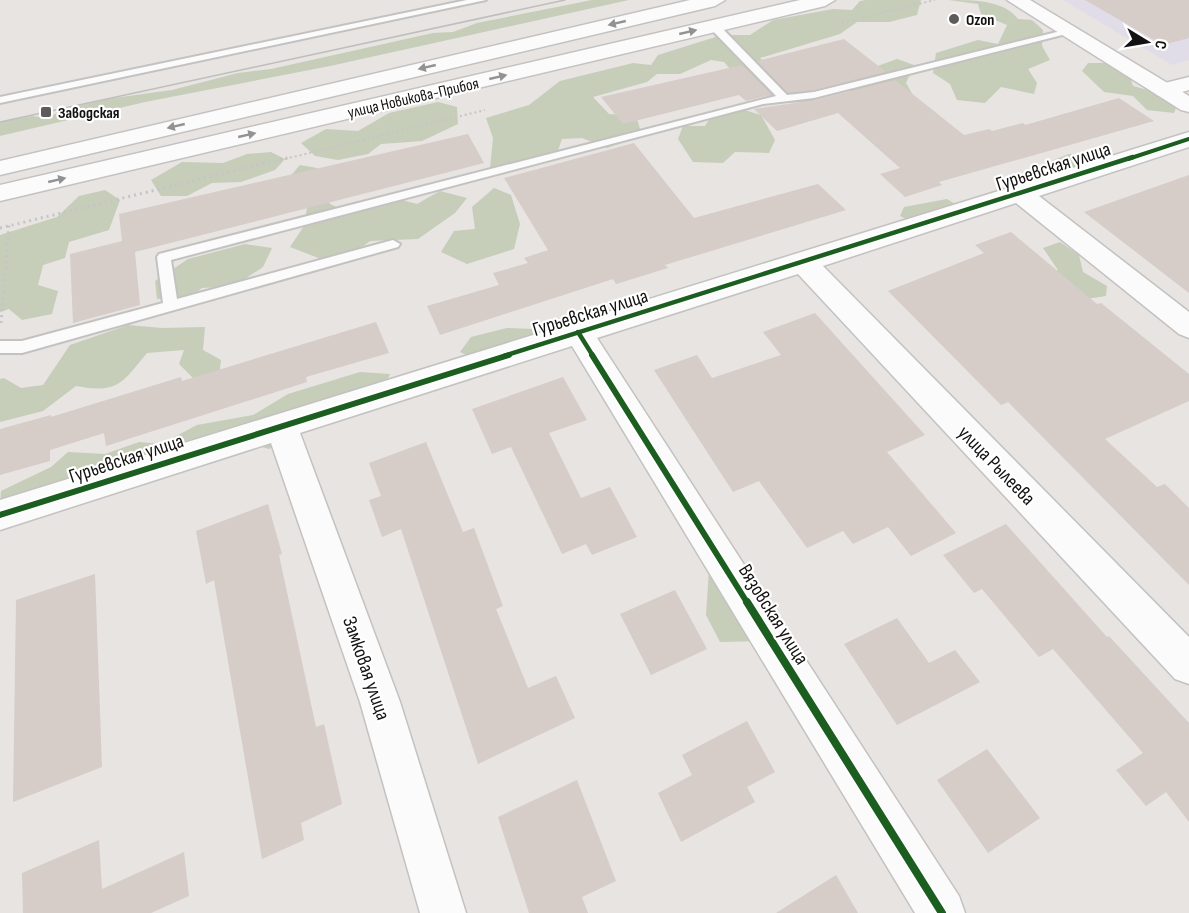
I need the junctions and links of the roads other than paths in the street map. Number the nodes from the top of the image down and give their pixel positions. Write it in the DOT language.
graph roads {
  1 [pos="481,0"];
  2 [pos="715,0"];
  3 [pos="825,0"];
  4 [pos="1017,0"];
  5 [pos="714,26"];
  6 [pos="1069,32"];
  7 [pos="1189,83"];
  8 [pos="1165,90"];
  9 [pos="785,99"];
  10 [pos="0,100"];
  11 [pos="1189,105"];
  12 [pos="1189,139"];
  13 [pos="0,168"];
  14 [pos="0,193"];
  15 [pos="1020,194"];
  16 [pos="393,244"];
  17 [pos="805,264"];
  18 [pos="171,306"];
  19 [pos="1189,327"];
  20 [pos="578,332"];
  21 [pos="0,347"];
  22 [pos="281,426"];
  23 [pos="0,515"];
  24 [pos="1189,665"];
  25 [pos="442,913"];
  26 [pos="942,913"];
  1 -- 10 [label="lane"];
  2 -- 13 [label="street, улица Новикова-Прибоя, one-way"];
  3 -- 5 [label="street, улица Новикова-Прибоя"];
  4 -- 6 [label="street"];
  5 -- 9 [label="lane"];
  14 -- 5 [label="street, улица Новикова-Прибоя, one-way"];
  6 -- 8 [label="street"];
  6 -- 9 [label="lane"];
  7 -- 8 [label="street"];
  8 -- 11 [label="street"];
  9 -- 18 [label="lane"];
  12 -- 15 [label="street, Гурьевская улица"];
  15 -- 17 [label="street, Гурьевская улица"];
  15 -- 19 [label="street"];
  16 -- 18 [label="lane"];
  17 -- 20 [label="street, Гурьевская улица"];
  17 -- 24 [label="street, улица Рылеева"];
  18 -- 21 [label="lane"];
  20 -- 22 [label="street, Гурьевская улица"];
  20 -- 26 [label="street, Вязовская улица"];
  22 -- 23 [label="street, Гурьевская улица"];
  22 -- 25 [label="street, Замковая улица"];
}
